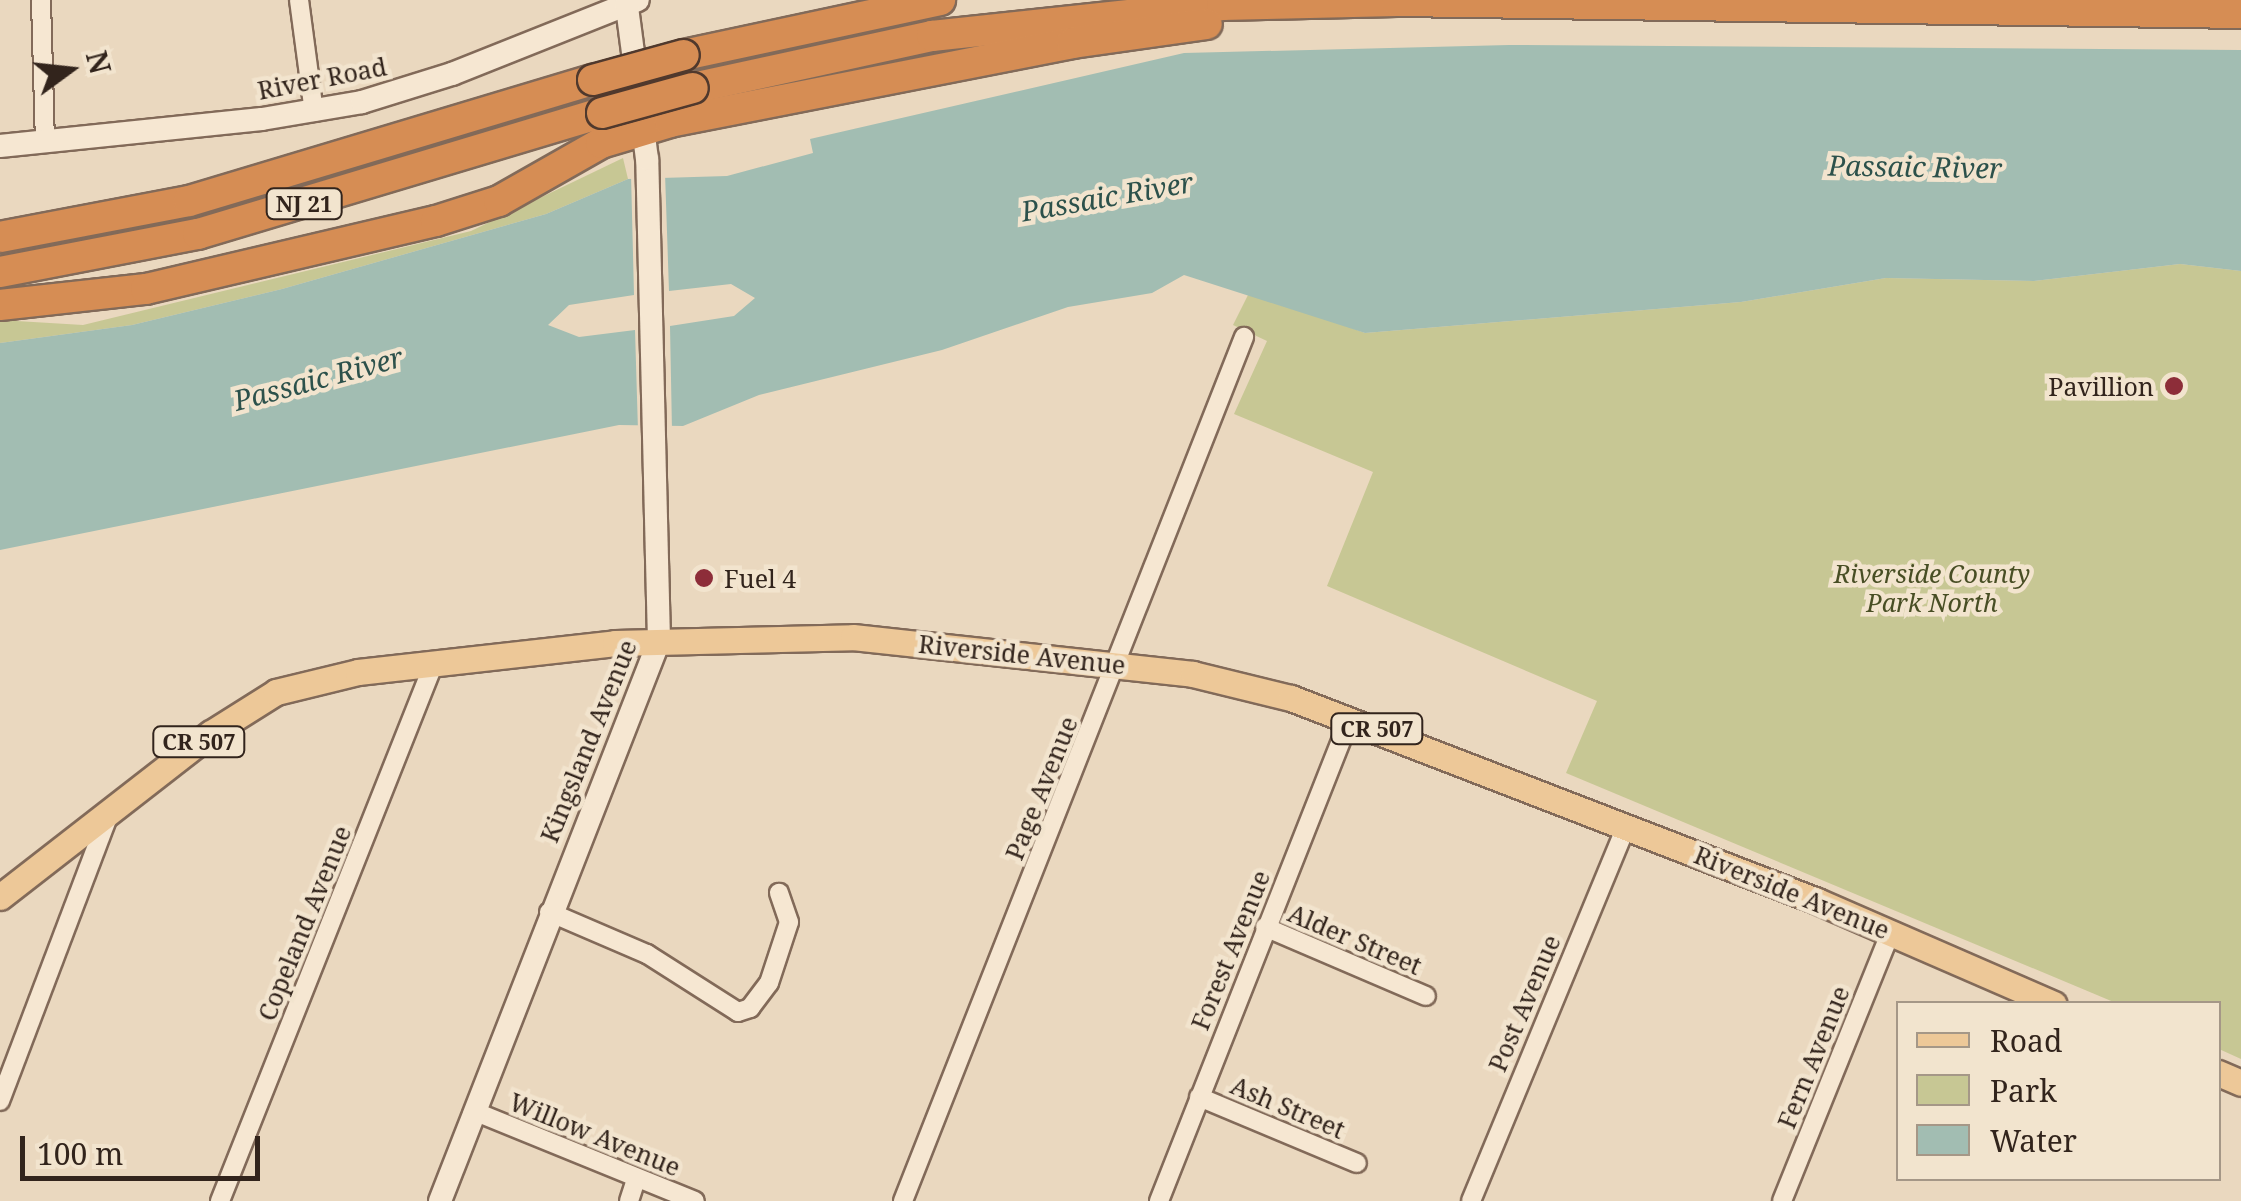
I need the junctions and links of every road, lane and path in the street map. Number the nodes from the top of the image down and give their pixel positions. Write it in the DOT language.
graph roads {
  1 [pos="41,0"];
  2 [pos="299,0"];
  3 [pos="940,0"];
  4 [pos="631,1"];
  5 [pos="1397,1"];
  6 [pos="2241,14"];
  7 [pos="314,112"];
  8 [pos="45,140"];
  9 [pos="646,144"];
  10 [pos="0,146"];
  11 [pos="0,237"];
  12 [pos="0,272"];
  13 [pos="0,305"];
  14 [pos="1244,338"];
  15 [pos="659,642"];
  16 [pos="434,663"];
  17 [pos="1118,664"];
  18 [pos="1350,718"];
  19 [pos="110,809"];
  20 [pos="1627,826"];
  21 [pos="779,893"];
  22 [pos="0,897"];
  23 [pos="550,912"];
  24 [pos="1265,927"];
  25 [pos="1891,931"];
  26 [pos="1426,996"];
  27 [pos="2047,1001"];
  28 [pos="1200,1096"];
  29 [pos="0,1101"];
  30 [pos="476,1112"];
  31 [pos="1357,1163"];
  32 [pos="636,1180"];
  33 [pos="220,1201"];
  34 [pos="440,1201"];
  35 [pos="629,1201"];
  36 [pos="695,1201"];
  37 [pos="904,1201"];
  38 [pos="1159,1201"];
  39 [pos="1471,1201"];
  40 [pos="1782,1201"];
  1 -- 8 [label="street"];
  2 -- 7 [label="street"];
  3 -- 11 [label="highway, NJ 21, bridge"];
  4 -- 7 [label="main road, River Road"];
  4 -- 9 [label="main road, Kingsland Avenue"];
  5 -- 6 [label="highway, NJ 21"];
  5 -- 9 [label="highway"];
  5 -- 12 [label="highway, NJ 21, bridge"];
  7 -- 8 [label="main road, River Road"];
  8 -- 10 [label="main road, River Road"];
  9 -- 13 [label="highway"];
  9 -- 15 [label="main road, Kingsland Avenue"];
  14 -- 17 [label="street, Page Avenue"];
  15 -- 16 [label="main road, Riverside Avenue / CR 507"];
  15 -- 17 [label="main road, Riverside Avenue / CR 507"];
  15 -- 23 [label="main road, Kingsland Avenue"];
  16 -- 19 [label="main road, Riverside Avenue / CR 507"];
  16 -- 33 [label="street, Copeland Avenue"];
  17 -- 18 [label="main road, Riverside Avenue / CR 507"];
  17 -- 37 [label="street, Page Avenue"];
  18 -- 20 [label="main road, Riverside Avenue / CR 507"];
  18 -- 24 [label="street, Forest Avenue"];
  19 -- 22 [label="main road, Riverside Avenue / CR 507"];
  19 -- 29 [label="street"];
  20 -- 25 [label="main road, Riverside Avenue / CR 507"];
  20 -- 39 [label="street, Post Avenue"];
  21 -- 23 [label="street"];
  23 -- 30 [label="main road, Kingsland Avenue"];
  24 -- 26 [label="street, Alder Street"];
  24 -- 28 [label="street, Forest Avenue"];
  25 -- 27 [label="main road, Riverside Avenue / CR 507"];
  25 -- 40 [label="street, Fern Avenue"];
  28 -- 31 [label="street, Ash Street"];
  28 -- 38 [label="street, Forest Avenue"];
  30 -- 32 [label="street, Willow Avenue"];
  30 -- 34 [label="main road, Kingsland Avenue"];
  32 -- 35 [label="street"];
  32 -- 36 [label="street, Willow Avenue"];
}
